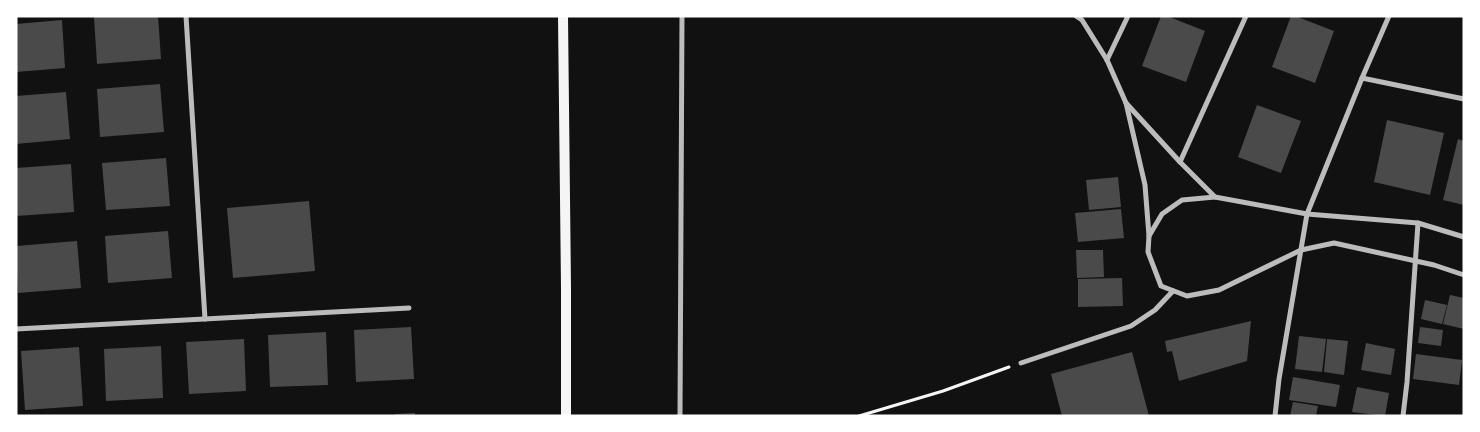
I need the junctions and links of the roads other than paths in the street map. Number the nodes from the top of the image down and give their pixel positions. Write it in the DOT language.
graph roads {
  1 [pos="186,16"];
  2 [pos="564,16"];
  3 [pos="682,16"];
  4 [pos="1076,16"];
  5 [pos="1128,16"];
  6 [pos="1246,16"];
  7 [pos="1389,16"];
  8 [pos="1107,60"];
  9 [pos="1362,78"];
  10 [pos="1464,99"];
  11 [pos="1126,103"];
  12 [pos="1180,162"];
  13 [pos="1215,197"];
  14 [pos="1307,214"];
  15 [pos="1418,223"];
  16 [pos="1149,236"];
  17 [pos="1464,237"];
  18 [pos="1301,250"];
  19 [pos="1416,262"];
  20 [pos="1464,275"];
  21 [pos="1173,291"];
  22 [pos="409,308"];
  23 [pos="205,319"];
  24 [pos="16,329"];
  25 [pos="1021,363"];
  26 [pos="566,416"];
  27 [pos="680,416"];
  28 [pos="1275,416"];
  29 [pos="1403,416"];
  1 -- 23 [label="street"];
  2 -- 26 [label="main road"];
  3 -- 27 [label="street"];
  4 -- 8 [label="street"];
  5 -- 8 [label="street"];
  6 -- 12 [label="street"];
  7 -- 9 [label="street"];
  8 -- 11 [label="street"];
  9 -- 10 [label="street"];
  9 -- 14 [label="street"];
  11 -- 12 [label="street"];
  11 -- 16 [label="street"];
  12 -- 13 [label="street"];
  13 -- 14 [label="street"];
  13 -- 16 [label="street"];
  14 -- 15 [label="street"];
  14 -- 18 [label="street"];
  15 -- 17 [label="street"];
  15 -- 19 [label="street"];
  16 -- 21 [label="street"];
  18 -- 19 [label="street"];
  18 -- 21 [label="street"];
  18 -- 28 [label="street"];
  19 -- 20 [label="street"];
  19 -- 29 [label="street"];
  21 -- 25 [label="street"];
  22 -- 23 [label="street"];
  23 -- 24 [label="street"];
}
